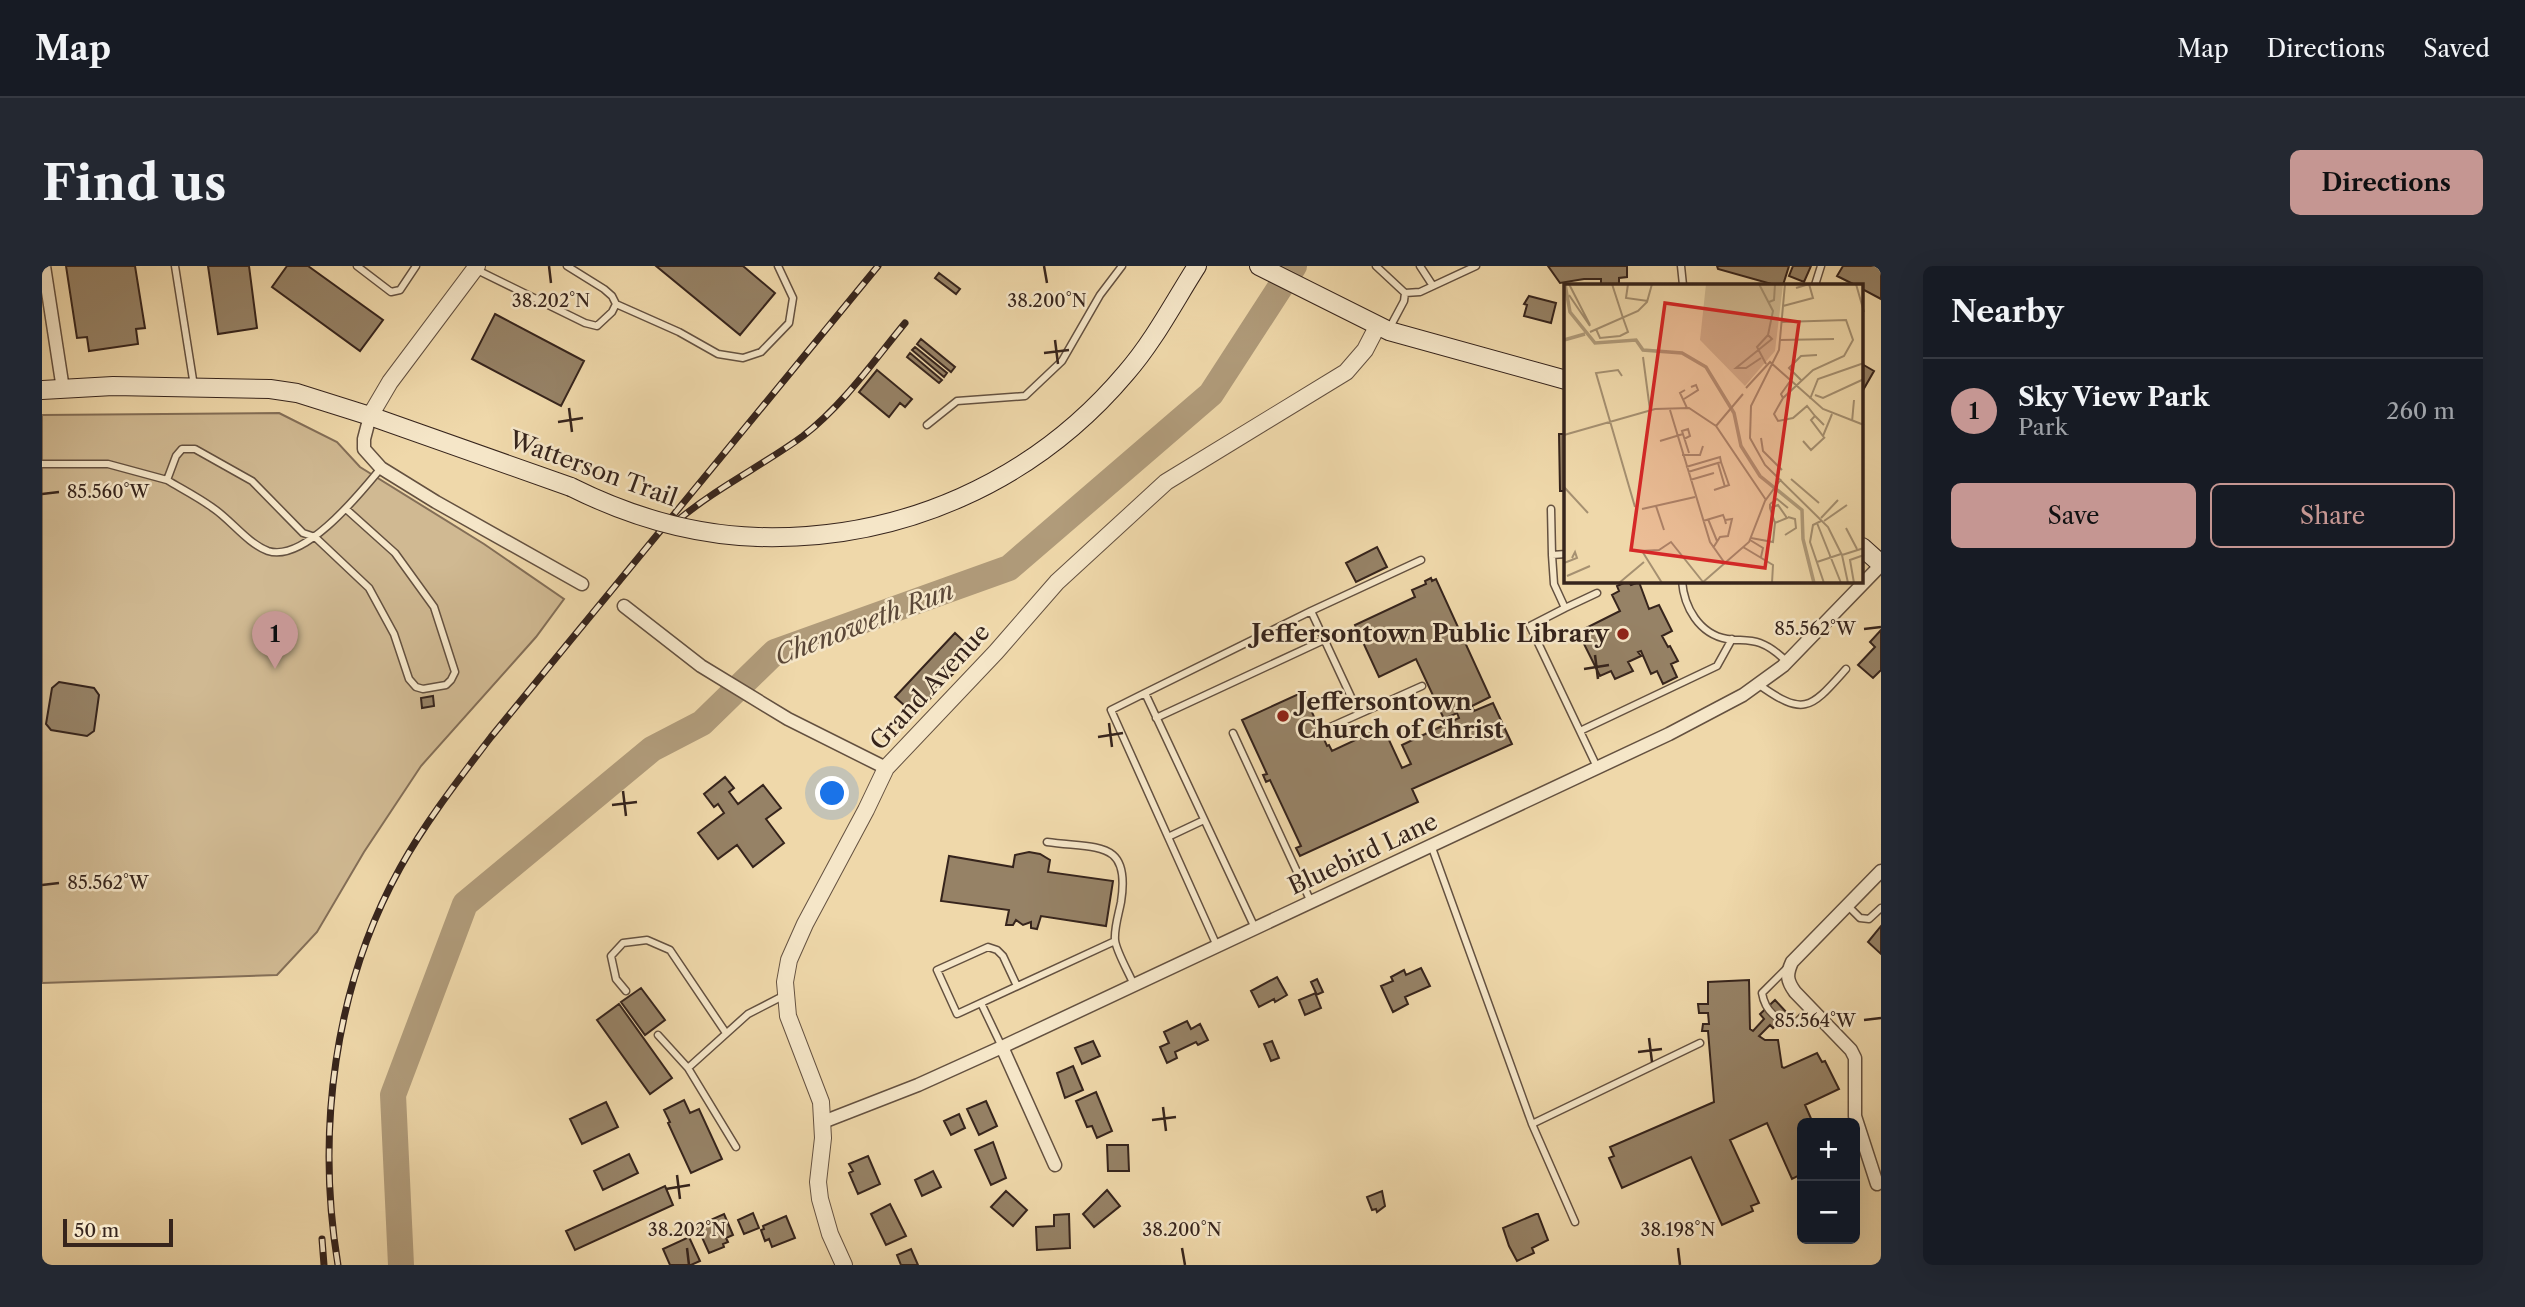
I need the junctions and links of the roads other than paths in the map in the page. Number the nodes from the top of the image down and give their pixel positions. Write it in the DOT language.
graph roads {
  1 [pos="44,266"];
  2 [pos="176,266"];
  3 [pos="357,266"];
  4 [pos="416,266"];
  5 [pos="567,266"];
  6 [pos="778,266"];
  7 [pos="1122,266"];
  8 [pos="1197,266"];
  9 [pos="1376,266"];
  10 [pos="1420,266"];
  11 [pos="1476,266"];
  12 [pos="1681,266"];
  13 [pos="1821,266"];
  14 [pos="476,268"];
  15 [pos="1262,268"];
  16 [pos="1683,284"];
  17 [pos="1815,284"];
  18 [pos="1433,286"];
  19 [pos="1405,293"];
  20 [pos="616,304"];
  21 [pos="1383,328"];
  22 [pos="1564,380"];
  23 [pos="194,388"];
  24 [pos="63,389"];
  25 [pos="42,390"];
  26 [pos="370,416"];
  27 [pos="927,425"];
  28 [pos="42,464"];
  29 [pos="381,468"];
  30 [pos="167,480"];
  31 [pos="346,509"];
  32 [pos="1551,509"];
  33 [pos="315,537"];
  34 [pos="1864,549"];
  35 [pos="1564,554"];
  36 [pos="1552,555"];
  37 [pos="1421,560"];
  38 [pos="1881,564"];
  39 [pos="1864,582"];
  40 [pos="1682,583"];
  41 [pos="1863,583"];
  42 [pos="582,584"];
  43 [pos="1597,593"];
  44 [pos="624,606"];
  45 [pos="1565,608"];
  46 [pos="1311,611"];
  47 [pos="1732,639"];
  48 [pos="1324,640"];
  49 [pos="1787,662"];
  50 [pos="1846,669"];
  51 [pos="1758,684"];
  52 [pos="1422,686"];
  53 [pos="1145,693"];
  54 [pos="1359,714"];
  55 [pos="1156,718"];
  56 [pos="1328,728"];
  57 [pos="1580,731"];
  58 [pos="1233,733"];
  59 [pos="1597,767"];
  60 [pos="886,768"];
  61 [pos="1204,820"];
  62 [pos="1168,837"];
  63 [pos="1047,842"];
  64 [pos="1431,845"];
  65 [pos="1881,871"];
  66 [pos="1311,901"];
  67 [pos="1847,905"];
  68 [pos="1881,908"];
  69 [pos="1255,928"];
  70 [pos="1115,941"];
  71 [pos="1217,946"];
  72 [pos="1790,966"];
  73 [pos="1134,985"];
  74 [pos="1017,986"];
  75 [pos="626,990"];
  76 [pos="785,996"];
  77 [pos="981,1003"];
  78 [pos="1811,1009"];
  79 [pos="726,1033"];
  80 [pos="658,1035"];
  81 [pos="1700,1043"];
  82 [pos="1002,1047"];
  83 [pos="688,1068"];
  84 [pos="822,1122"];
  85 [pos="1532,1124"];
  86 [pos="736,1147"];
  87 [pos="1055,1166"];
  88 [pos="1879,1185"];
  89 [pos="1575,1222"];
  90 [pos="843,1265"];
  1 -- 24 [label="street"];
  2 -- 23 [label="lane"];
  3 -- 4 [label="lane"];
  5 -- 20 [label="lane"];
  6 -- 20 [label="lane"];
  7 -- 27 [label="lane"];
  8 -- 26 [label="main road, Watterson Trail, bridge"];
  9 -- 19 [label="lane"];
  10 -- 18 [label="lane"];
  11 -- 18 [label="lane"];
  12 -- 16 [label="lane"];
  13 -- 17 [label="lane"];
  14 -- 20 [label="lane"];
  14 -- 26 [label="street"];
  15 -- 21 [label="main road"];
  18 -- 19 [label="lane"];
  19 -- 21 [label="lane"];
  21 -- 22 [label="main road"];
  21 -- 60 [label="street, Grand Avenue"];
  23 -- 24 [label="main road, Watterson Trail"];
  23 -- 26 [label="main road, Watterson Trail"];
  24 -- 25 [label="main road, Watterson Trail"];
  26 -- 29 [label="street"];
  28 -- 30 [label="lane"];
  29 -- 31 [label="lane"];
  29 -- 42 [label="street"];
  30 -- 33 [label="lane"];
  30 -- 33 [label="lane"];
  31 -- 33 [label="lane"];
  31 -- 33 [label="lane"];
  32 -- 36 [label="lane"];
  34 -- 38 [label="main road"];
  35 -- 36 [label="lane"];
  36 -- 45 [label="lane"];
  37 -- 46 [label="lane"];
  38 -- 39 [label="street, Bluebird Lane"];
  40 -- 47 [label="lane"];
  41 -- 49 [label="street, Bluebird Lane"];
  43 -- 45 [label="lane"];
  44 -- 60 [label="street"];
  45 -- 57 [label="lane"];
  46 -- 48 [label="lane"];
  46 -- 53 [label="lane"];
  47 -- 49 [label="lane"];
  47 -- 57 [label="lane"];
  48 -- 54 [label="lane"];
  48 -- 55 [label="lane"];
  49 -- 51 [label="street, Bluebird Lane"];
  50 -- 51 [label="lane"];
  51 -- 59 [label="street, Bluebird Lane"];
  52 -- 54 [label="lane"];
  53 -- 55 [label="lane"];
  53 -- 62 [label="lane"];
  54 -- 56 [label="lane"];
  55 -- 61 [label="lane"];
  57 -- 59 [label="lane"];
  58 -- 66 [label="lane"];
  59 -- 64 [label="street, Bluebird Lane"];
  60 -- 76 [label="street, Grand Avenue"];
  61 -- 62 [label="lane"];
  61 -- 69 [label="lane"];
  62 -- 71 [label="lane"];
  63 -- 70 [label="lane"];
  64 -- 66 [label="street, Bluebird Lane"];
  64 -- 85 [label="lane"];
  65 -- 67 [label="street"];
  66 -- 69 [label="street, Bluebird Lane"];
  67 -- 68 [label="lane"];
  67 -- 72 [label="street"];
  69 -- 71 [label="street, Bluebird Lane"];
  70 -- 73 [label="lane"];
  70 -- 74 [label="lane"];
  71 -- 73 [label="street, Bluebird Lane"];
  72 -- 78 [label="street"];
  72 -- 78 [label="lane"];
  73 -- 82 [label="street, Bluebird Lane"];
  74 -- 77 [label="lane"];
  74 -- 77 [label="lane"];
  75 -- 79 [label="lane"];
  76 -- 79 [label="lane"];
  76 -- 84 [label="street, Grand Avenue"];
  77 -- 82 [label="lane"];
  78 -- 88 [label="street"];
  79 -- 83 [label="lane"];
  80 -- 83 [label="lane"];
  81 -- 85 [label="lane"];
  82 -- 84 [label="street, Bluebird Lane"];
  82 -- 87 [label="street"];
  83 -- 86 [label="lane"];
  84 -- 90 [label="street, Grand Avenue"];
  85 -- 89 [label="lane"];
}
